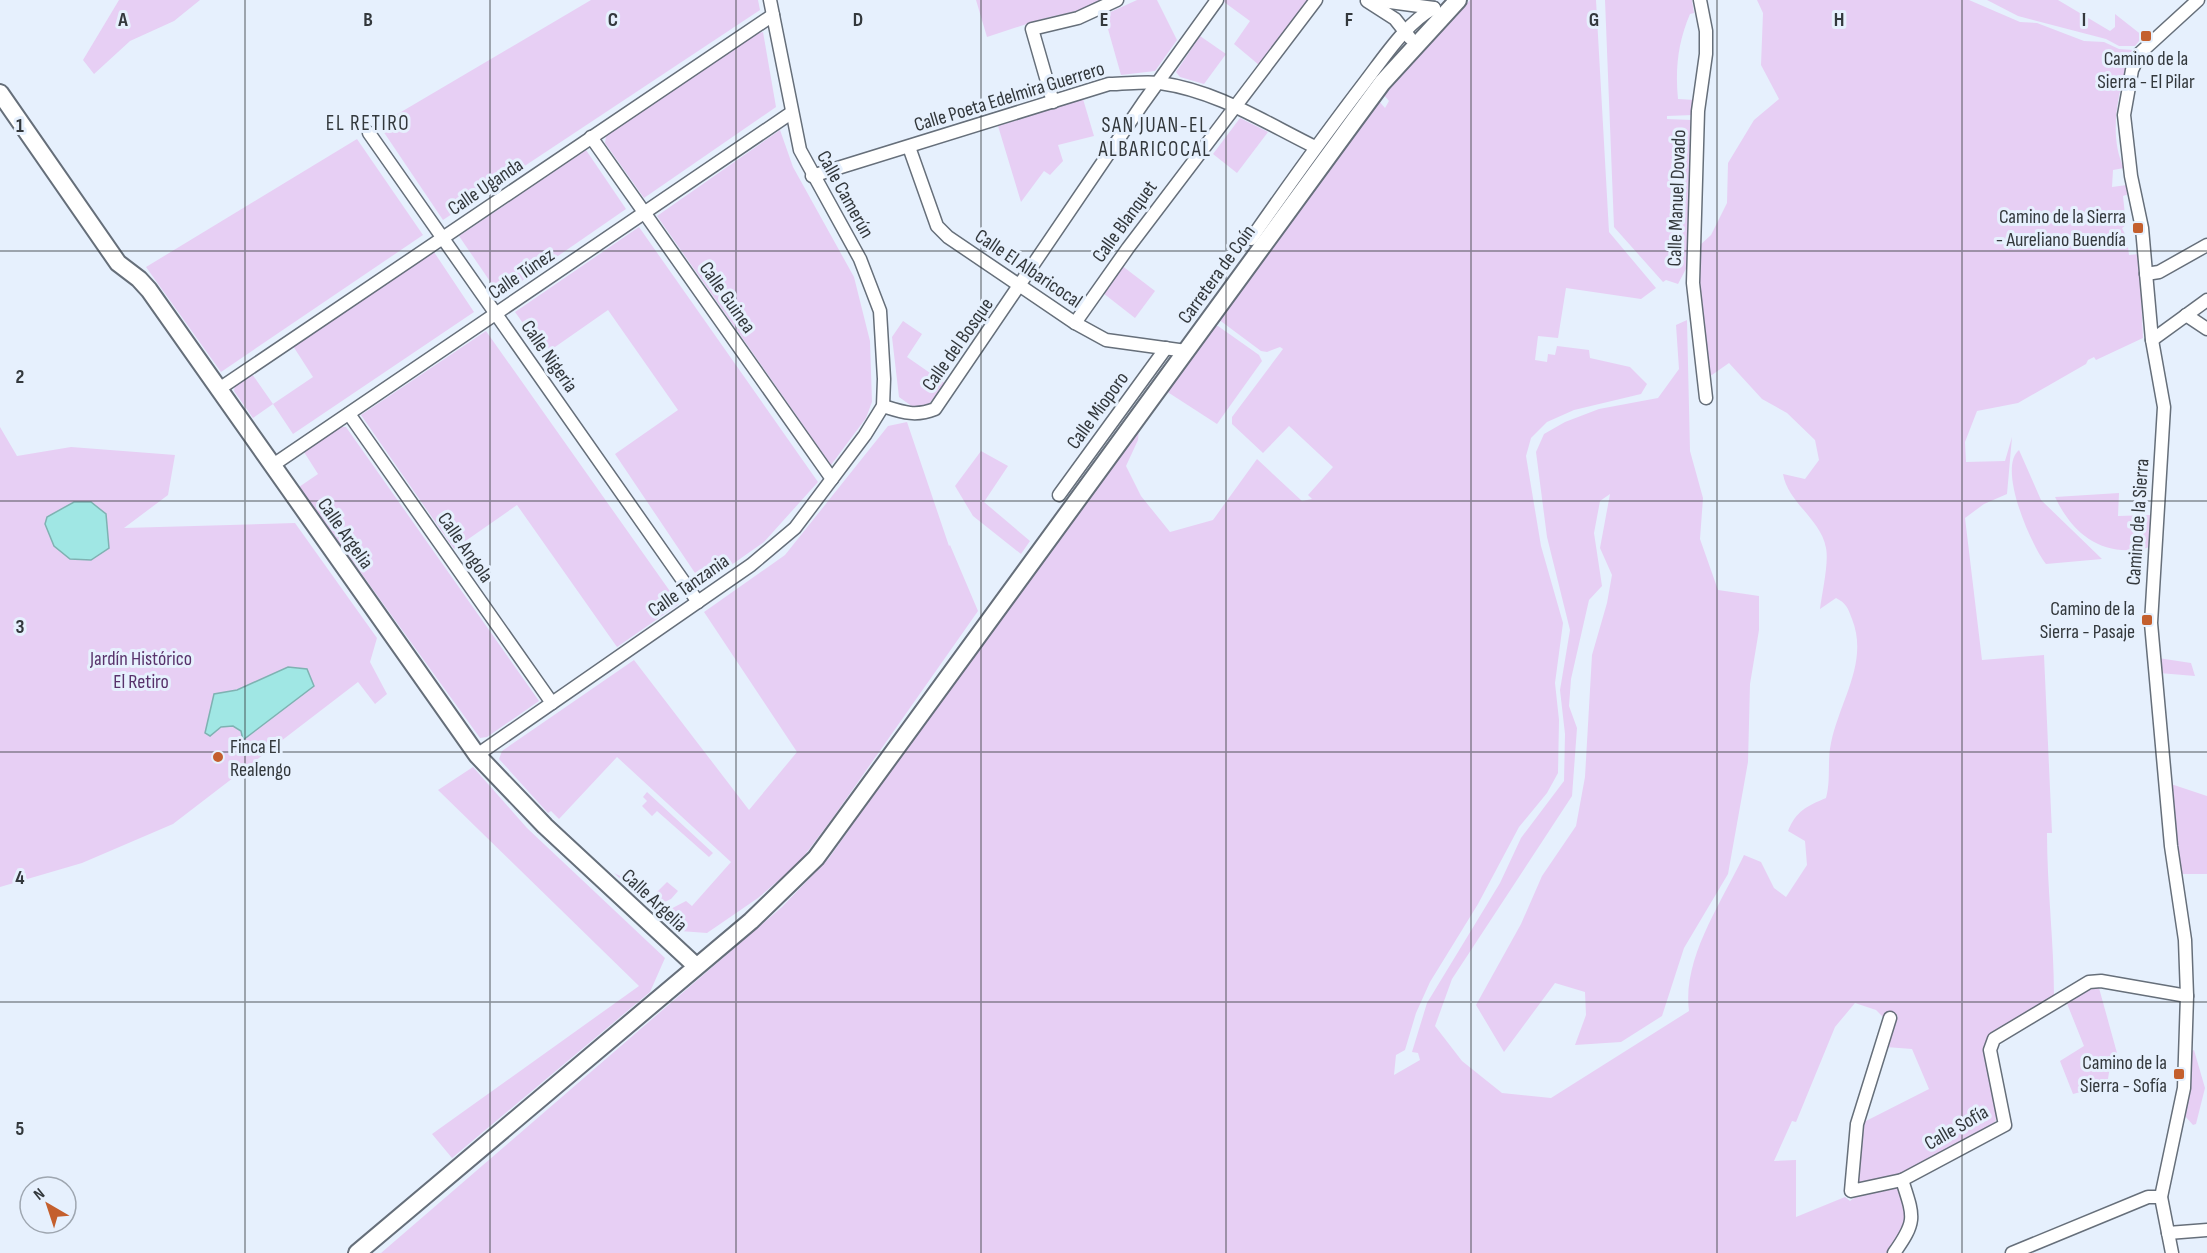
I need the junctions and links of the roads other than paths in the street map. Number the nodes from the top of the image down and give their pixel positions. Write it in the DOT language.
graph roads {
  1 [pos="770,0"];
  2 [pos="1117,0"];
  3 [pos="1217,0"];
  4 [pos="1316,0"];
  5 [pos="1366,0"];
  6 [pos="1375,0"];
  7 [pos="1700,0"];
  8 [pos="2198,0"];
  9 [pos="1457,1"];
  10 [pos="1434,8"];
  11 [pos="773,15"];
  12 [pos="1411,39"];
  13 [pos="1158,83"];
  14 [pos="0,93"];
  15 [pos="1053,102"];
  16 [pos="1236,105"];
  17 [pos="790,113"];
  18 [pos="369,133"];
  19 [pos="591,137"];
  20 [pos="909,147"];
  21 [pos="1315,147"];
  22 [pos="812,176"];
  23 [pos="645,213"];
  24 [pos="443,238"];
  25 [pos="1251,239"];
  26 [pos="2207,245"];
  27 [pos="2146,274"];
  28 [pos="1021,286"];
  29 [pos="2207,300"];
  30 [pos="496,314"];
  31 [pos="2186,315"];
  32 [pos="1075,323"];
  33 [pos="2207,329"];
  34 [pos="2152,340"];
  35 [pos="1166,348"];
  36 [pos="1186,351"];
  37 [pos="219,389"];
  38 [pos="1706,398"];
  39 [pos="883,406"];
  40 [pos="349,414"];
  41 [pos="273,465"];
  42 [pos="832,479"];
  43 [pos="1059,495"];
  44 [pos="698,602"];
  45 [pos="552,703"];
  46 [pos="477,755"];
  47 [pos="696,966"];
  48 [pos="2187,996"];
  49 [pos="1890,1018"];
  50 [pos="1902,1180"];
  51 [pos="2162,1197"];
  52 [pos="2207,1230"];
  53 [pos="2168,1233"];
  54 [pos="357,1253"];
  55 [pos="1894,1253"];
  56 [pos="2012,1253"];
  57 [pos="2172,1253"];
  1 -- 11 [label="street, Calle Camerún"];
  2 -- 15 [label="street"];
  3 -- 13 [label="street, Calle del Bosque"];
  4 -- 16 [label="street, Calle Blanquet"];
  5 -- 12 [label="street"];
  6 -- 10 [label="street"];
  7 -- 38 [label="street, Calle Manuel Dovado"];
  8 -- 27 [label="street, Camino de la Sierra"];
  9 -- 10 [label="street"];
  9 -- 12 [label="street, Carretera de Coín"];
  10 -- 12 [label="street, Carretera de Coín"];
  11 -- 17 [label="street, Calle Camerún"];
  11 -- 19 [label="street, Calle Uganda"];
  12 -- 21 [label="street, Carretera de Coín"];
  12 -- 36 [label="street, Carretera de Coín"];
  13 -- 15 [label="street, Calle Poeta Edelmira Guerrero"];
  13 -- 16 [label="street, Calle Poeta Edelmira Guerrero"];
  13 -- 28 [label="street, Calle del Bosque"];
  14 -- 37 [label="street, Calle Argelia"];
  15 -- 20 [label="street, Calle Poeta Edelmira Guerrero"];
  16 -- 21 [label="street, Calle Poeta Edelmira Guerrero"];
  16 -- 32 [label="street, Calle Blanquet"];
  17 -- 22 [label="street, Calle Camerún"];
  17 -- 23 [label="street, Calle Túnez"];
  18 -- 24 [label="street, Calle Nigeria"];
  19 -- 23 [label="street, Calle Guinea"];
  19 -- 24 [label="street, Calle Uganda"];
  20 -- 22 [label="street, Calle Poeta Edelmira Guerrero"];
  20 -- 28 [label="street, Calle El Albaricocal"];
  21 -- 25 [label="street, Carretera de Coín"];
  22 -- 39 [label="street, Calle Camerún"];
  23 -- 30 [label="street, Calle Túnez"];
  23 -- 42 [label="street, Calle Guinea"];
  24 -- 30 [label="street, Calle Nigeria"];
  24 -- 37 [label="street, Calle Uganda"];
  26 -- 27 [label="street"];
  27 -- 34 [label="street, Camino de la Sierra"];
  28 -- 32 [label="street, Calle El Albaricocal"];
  28 -- 39 [label="street, Calle del Bosque"];
  29 -- 31 [label="street"];
  30 -- 40 [label="street, Calle Túnez"];
  30 -- 44 [label="street, Calle Nigeria"];
  31 -- 33 [label="street"];
  31 -- 34 [label="street"];
  32 -- 35 [label="street, Calle El Albaricocal"];
  34 -- 48 [label="street, Camino de la Sierra"];
  35 -- 36 [label="street, Calle El Albaricocal"];
  35 -- 43 [label="street, Calle Mioporo"];
  36 -- 47 [label="street, Carretera de Coín"];
  37 -- 41 [label="street, Calle Argelia"];
  39 -- 42 [label="street, Calle Tanzania"];
  40 -- 41 [label="street, Calle Túnez"];
  40 -- 45 [label="street, Calle Angola"];
  41 -- 46 [label="street, Calle Argelia"];
  42 -- 44 [label="street, Calle Tanzania"];
  44 -- 45 [label="street, Calle Tanzania"];
  45 -- 46 [label="street, Calle Tanzania"];
  46 -- 47 [label="street, Calle Argelia"];
  47 -- 54 [label="street, Carretera de Coín"];
  48 -- 50 [label="street, Calle Sofía"];
  48 -- 51 [label="street, Camino de la Sierra"];
  49 -- 50 [label="street, Calle Sofía"];
  50 -- 55 [label="street"];
  51 -- 53 [label="street, Camino de la Sierra"];
  51 -- 56 [label="street"];
  52 -- 53 [label="street"];
  53 -- 57 [label="street, Camino de la Sierra"];
}
